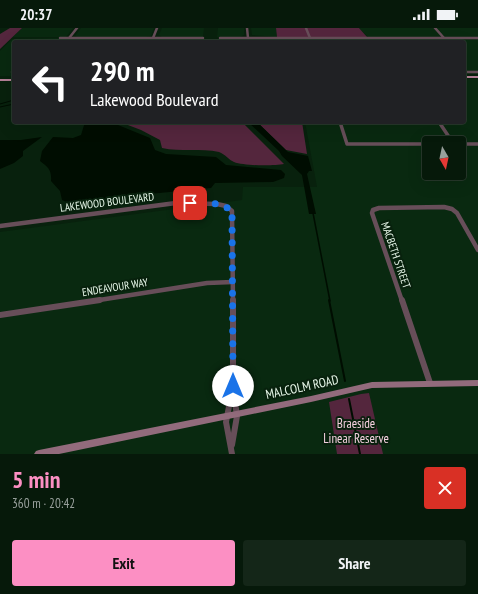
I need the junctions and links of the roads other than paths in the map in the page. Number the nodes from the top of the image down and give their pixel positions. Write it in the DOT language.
graph roads {
  1 [pos="76,28"];
  2 [pos="157,28"];
  3 [pos="247,28"];
  4 [pos="306,28"];
  5 [pos="435,28"];
  6 [pos="60,38"];
  7 [pos="69,38"];
  8 [pos="154,38"];
  9 [pos="203,38"];
  10 [pos="220,38"];
  11 [pos="248,38"];
  12 [pos="310,38"];
  13 [pos="339,38"];
  14 [pos="444,38"];
  15 [pos="478,38"];
  16 [pos="466,72"];
  17 [pos="478,72"];
  18 [pos="466,77"];
  19 [pos="478,77"];
  20 [pos="0,79"];
  21 [pos="12,79"];
  22 [pos="341,124"];
  23 [pos="440,124"];
  24 [pos="448,136"];
  25 [pos="422,144"];
  26 [pos="466,144"];
  27 [pos="478,144"];
  28 [pos="0,226"];
  29 [pos="478,250"];
  30 [pos="233,282"];
  31 [pos="0,315"];
  32 [pos="430,383"];
  33 [pos="478,383"];
  34 [pos="233,386"];
  35 [pos="238,414"];
  36 [pos="227,416"];
  37 [pos="232,450"];
  38 [pos="39,454"];
  1 -- 7 [label="street"];
  2 -- 8 [label="street"];
  3 -- 11 [label="street"];
  4 -- 12 [label="street"];
  5 -- 14 [label="street"];
  6 -- 7 [label="street"];
  7 -- 8 [label="street"];
  8 -- 9 [label="street"];
  10 -- 11 [label="street"];
  11 -- 12 [label="street"];
  12 -- 13 [label="street"];
  13 -- 14 [label="street"];
  14 -- 15 [label="street"];
  16 -- 17 [label="street"];
  18 -- 19 [label="main road"];
  20 -- 21 [label="main road"];
  22 -- 25 [label="street"];
  23 -- 24 [label="street"];
  26 -- 27 [label="street"];
  28 -- 30 [label="street, LAKEWOOD BOULEVARD"];
  29 -- 32 [label="street, MACBETH STREET"];
  30 -- 31 [label="street, ENDEAVOUR WAY"];
  30 -- 34 [label="street, LAKEWOOD BOULEVARD"];
  32 -- 33 [label="street, MALCOLM ROAD"];
  32 -- 35 [label="street, MALCOLM ROAD"];
  34 -- 35 [label="street, LAKEWOOD BOULEVARD"];
  34 -- 36 [label="street, LAKEWOOD BOULEVARD"];
  35 -- 36 [label="street, MALCOLM ROAD"];
  35 -- 37 [label="street, LAKEWOOD BOULEVARD"];
  36 -- 37 [label="street, LAKEWOOD BOULEVARD"];
  36 -- 38 [label="street, MALCOLM ROAD"];
}
